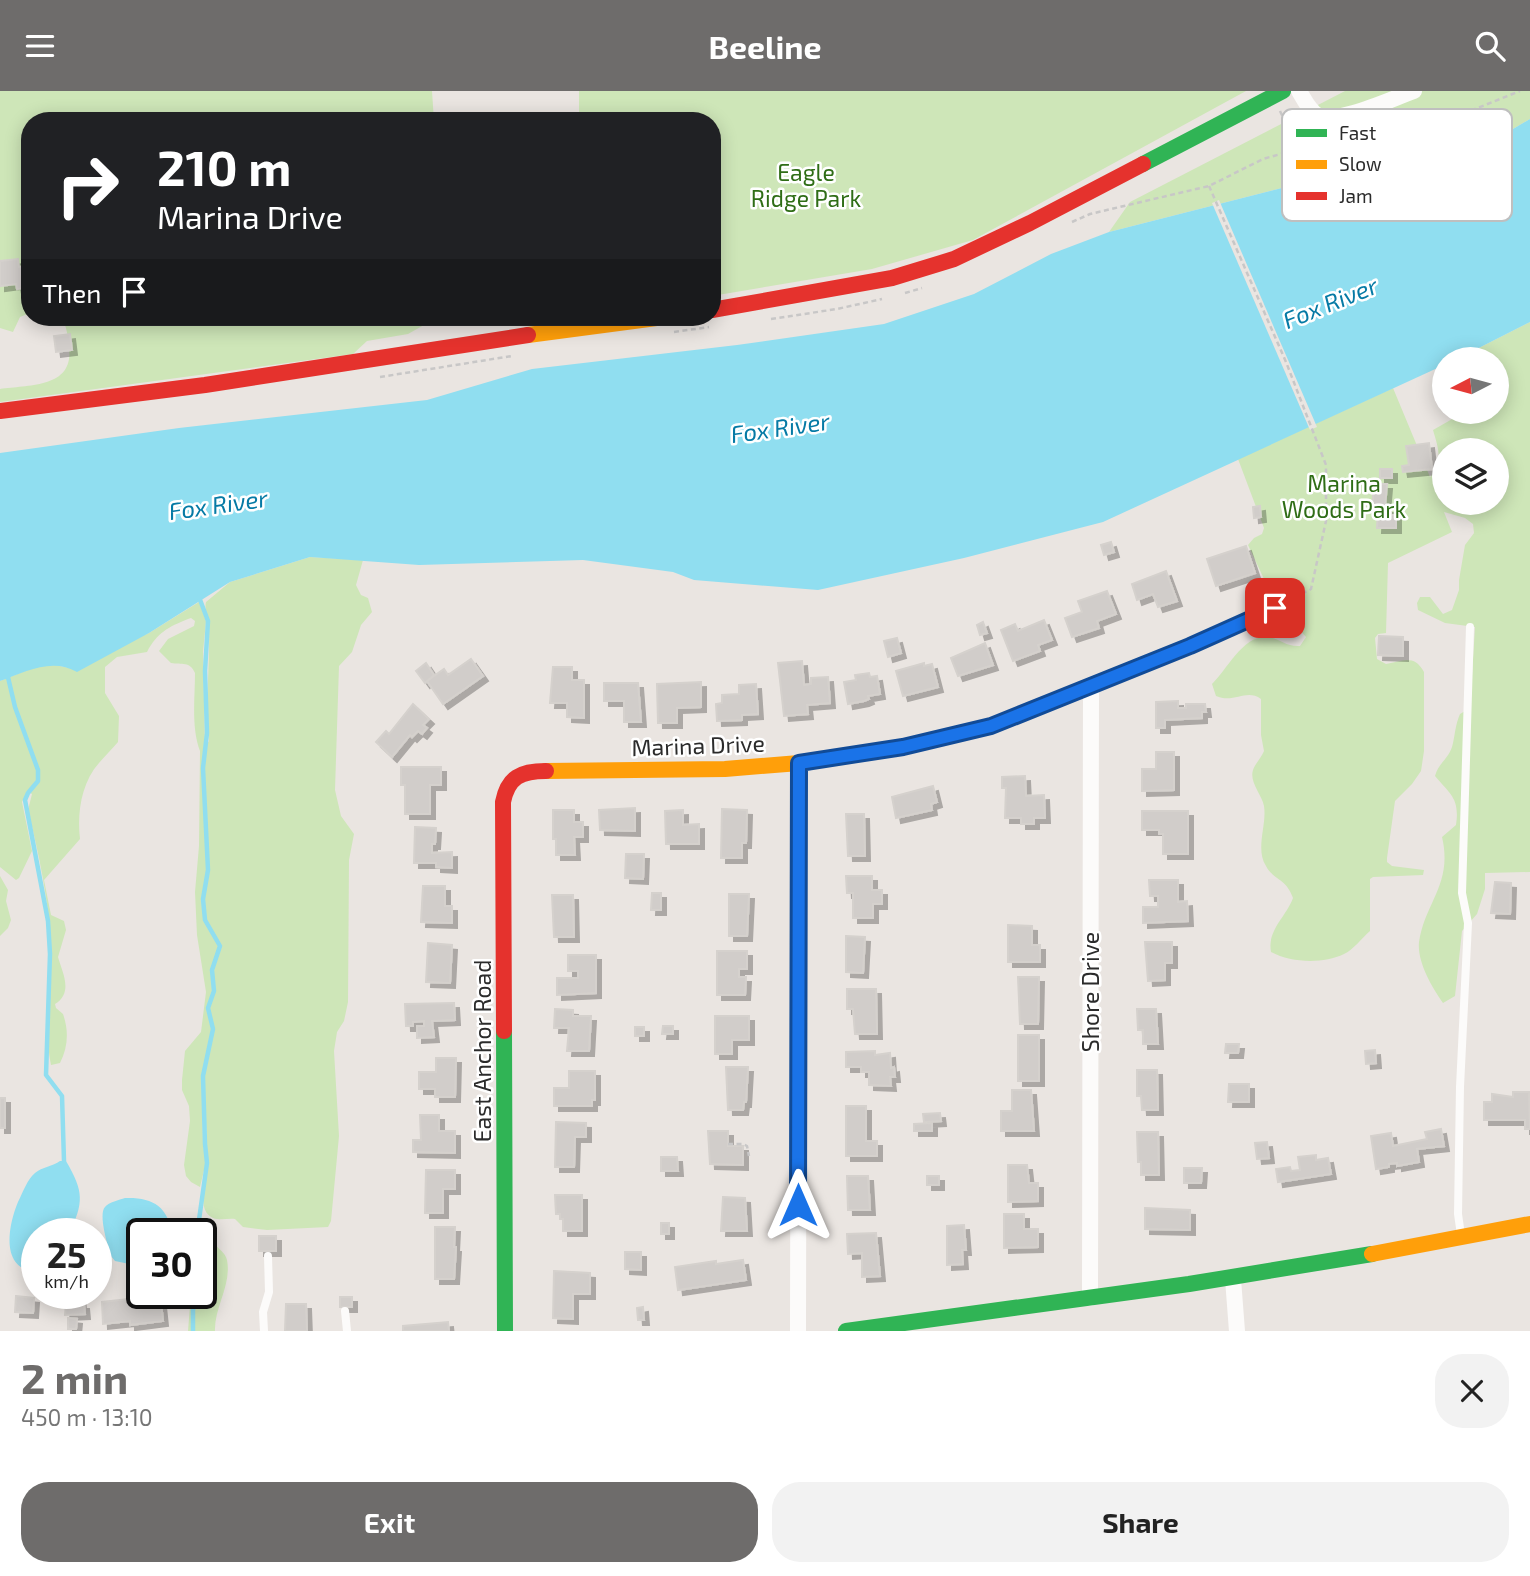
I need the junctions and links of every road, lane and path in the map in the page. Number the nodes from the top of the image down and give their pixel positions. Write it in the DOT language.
graph roads {
  1 [pos="1299,91"];
  2 [pos="1414,91"];
  3 [pos="1278,94"];
  4 [pos="1312,109"];
  5 [pos="1362,109"];
  6 [pos="1209,186"];
  7 [pos="721,308"];
  8 [pos="597,326"];
  9 [pos="0,411"];
  10 [pos="1275,608"];
  11 [pos="1470,627"];
  12 [pos="1091,686"];
  13 [pos="799,763"];
  14 [pos="515,775"];
  15 [pos="728,1144"];
  16 [pos="749,1156"];
  17 [pos="1530,1224"];
  18 [pos="1461,1238"];
  19 [pos="268,1256"];
  20 [pos="1233,1279"];
  21 [pos="1090,1298"];
  22 [pos="345,1311"];
  23 [pos="264,1331"];
  24 [pos="347,1331"];
  25 [pos="505,1331"];
  26 [pos="797,1331"];
  27 [pos="846,1331"];
  28 [pos="1237,1331"];
  1 -- 4 [label="street"];
  2 -- 5 [label="street"];
  3 -- 7 [label="street"];
  6 -- 10 [label="path"];
  8 -- 9 [label="street"];
  10 -- 12 [label="street, Marina Drive"];
  11 -- 18 [label="lane"];
  12 -- 13 [label="street, Marina Drive"];
  12 -- 21 [label="street, Shore Drive"];
  13 -- 14 [label="street, Marina Drive"];
  13 -- 26 [label="street"];
  14 -- 25 [label="street, East Anchor Road"];
  15 -- 16 [label="path"];
  17 -- 18 [label="street"];
  18 -- 20 [label="street"];
  19 -- 23 [label="lane"];
  20 -- 21 [label="street"];
  20 -- 28 [label="street"];
  21 -- 27 [label="street"];
  22 -- 24 [label="lane"];
}
